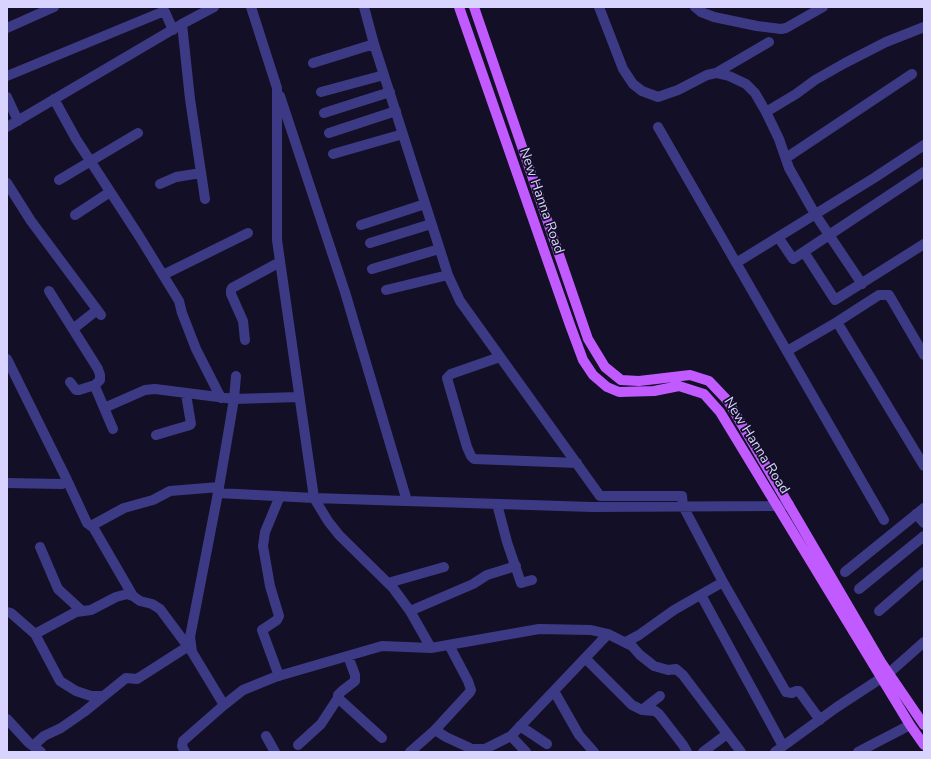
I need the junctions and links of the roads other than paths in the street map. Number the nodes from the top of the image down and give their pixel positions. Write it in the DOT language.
graph roads {
  1 [pos="54,7"];
  2 [pos="214,7"];
  3 [pos="251,7"];
  4 [pos="364,7"];
  5 [pos="459,7"];
  6 [pos="474,7"];
  7 [pos="599,7"];
  8 [pos="695,7"];
  9 [pos="823,7"];
  10 [pos="182,24"];
  11 [pos="924,27"];
  12 [pos="7,28"];
  13 [pos="173,30"];
  14 [pos="769,42"];
  15 [pos="374,44"];
  16 [pos="313,63"];
  17 [pos="716,73"];
  18 [pos="384,74"];
  19 [pos="912,74"];
  20 [pos="7,76"];
  21 [pos="277,88"];
  22 [pos="321,92"];
  23 [pos="390,92"];
  24 [pos="7,97"];
  25 [pos="54,100"];
  26 [pos="396,112"];
  27 [pos="766,112"];
  28 [pos="324,113"];
  29 [pos="18,121"];
  30 [pos="7,127"];
  31 [pos="658,127"];
  32 [pos="138,133"];
  33 [pos="330,133"];
  34 [pos="403,134"];
  35 [pos="924,145"];
  36 [pos="333,154"];
  37 [pos="786,158"];
  38 [pos="90,162"];
  39 [pos="924,172"];
  40 [pos="201,173"];
  41 [pos="59,180"];
  42 [pos="7,183"];
  43 [pos="160,184"];
  44 [pos="110,192"];
  45 [pos="205,199"];
  46 [pos="425,204"];
  47 [pos="815,214"];
  48 [pos="75,215"];
  49 [pos="432,224"];
  50 [pos="361,225"];
  51 [pos="248,233"];
  52 [pos="830,236"];
  53 [pos="778,237"];
  54 [pos="370,243"];
  55 [pos="924,244"];
  56 [pos="439,249"];
  57 [pos="804,252"];
  58 [pos="280,262"];
  59 [pos="736,262"];
  60 [pos="372,269"];
  61 [pos="163,275"];
  62 [pos="448,275"];
  63 [pos="862,284"];
  64 [pos="386,290"];
  65 [pos="49,291"];
  66 [pos="837,322"];
  67 [pos="73,329"];
  68 [pos="245,340"];
  69 [pos="787,351"];
  70 [pos="924,355"];
  71 [pos="500,357"];
  72 [pos="7,359"];
  73 [pos="236,376"];
  74 [pos="70,382"];
  75 [pos="95,385"];
  76 [pos="186,394"];
  77 [pos="299,397"];
  78 [pos="221,398"];
  79 [pos="234,399"];
  80 [pos="104,408"];
  81 [pos="113,429"];
  82 [pos="156,435"];
  83 [pos="577,463"];
  84 [pos="924,466"];
  85 [pos="66,480"];
  86 [pos="7,483"];
  87 [pos="219,490"];
  88 [pos="280,496"];
  89 [pos="314,498"];
  90 [pos="407,501"];
  91 [pos="497,504"];
  92 [pos="789,504"];
  93 [pos="683,506"];
  94 [pos="777,506"];
  95 [pos="920,511"];
  96 [pos="884,520"];
  97 [pos="924,523"];
  98 [pos="92,526"];
  99 [pos="924,536"];
  100 [pos="40,547"];
  101 [pos="516,566"];
  102 [pos="444,567"];
  103 [pos="845,572"];
  104 [pos="924,572"];
  105 [pos="532,580"];
  106 [pos="723,582"];
  107 [pos="388,583"];
  108 [pos="859,589"];
  109 [pos="701,595"];
  110 [pos="133,596"];
  111 [pos="82,611"];
  112 [pos="410,611"];
  113 [pos="879,611"];
  114 [pos="7,612"];
  115 [pos="35,634"];
  116 [pos="608,634"];
  117 [pos="626,642"];
  118 [pos="924,642"];
  119 [pos="449,645"];
  120 [pos="431,648"];
  121 [pos="190,650"];
  122 [pos="348,656"];
  123 [pos="585,658"];
  124 [pos="885,675"];
  125 [pos="279,676"];
  126 [pos="554,691"];
  127 [pos="103,696"];
  128 [pos="660,696"];
  129 [pos="338,698"];
  130 [pos="224,705"];
  131 [pos="642,710"];
  132 [pos="7,718"];
  133 [pos="820,720"];
  134 [pos="910,725"];
  135 [pos="924,725"];
  136 [pos="520,726"];
  137 [pos="435,730"];
  138 [pos="727,734"];
  139 [pos="266,736"];
  140 [pos="511,736"];
  141 [pos="382,738"];
  142 [pos="547,744"];
  143 [pos="298,745"];
  144 [pos="924,745"];
  145 [pos="37,749"];
  146 [pos="462,749"];
  147 [pos="779,749"];
  148 [pos="479,751"];
  149 [pos="185,752"];
  150 [pos="275,752"];
  151 [pos="410,752"];
  152 [pos="526,752"];
  153 [pos="594,752"];
  154 [pos="687,752"];
  155 [pos="703,752"];
  156 [pos="741,752"];
  157 [pos="858,752"];
  1 -- 12 [label="street"];
  2 -- 10 [label="street"];
  3 -- 21 [label="street"];
  4 -- 15 [label="street"];
  5 -- 94 [label="main road, New Hanna Road"];
  6 -- 92 [label="main road, New Hanna Road"];
  7 -- 17 [label="street"];
  8 -- 9 [label="street"];
  10 -- 13 [label="street"];
  10 -- 40 [label="street"];
  11 -- 27 [label="street"];
  13 -- 20 [label="street"];
  13 -- 25 [label="street"];
  14 -- 17 [label="street"];
  15 -- 16 [label="street"];
  15 -- 18 [label="street"];
  17 -- 27 [label="street"];
  18 -- 22 [label="street"];
  18 -- 23 [label="street"];
  19 -- 37 [label="street"];
  21 -- 58 [label="street"];
  21 -- 90 [label="street"];
  23 -- 26 [label="street"];
  23 -- 28 [label="street"];
  24 -- 29 [label="street"];
  25 -- 29 [label="street"];
  25 -- 38 [label="street"];
  26 -- 33 [label="street"];
  26 -- 34 [label="street"];
  27 -- 37 [label="street"];
  29 -- 30 [label="street"];
  31 -- 59 [label="street"];
  32 -- 38 [label="street"];
  34 -- 36 [label="street"];
  34 -- 46 [label="street"];
  35 -- 47 [label="street"];
  37 -- 47 [label="street"];
  38 -- 41 [label="street"];
  38 -- 44 [label="street"];
  39 -- 52 [label="street"];
  40 -- 43 [label="street"];
  40 -- 45 [label="street"];
  42 -- 67 [label="street"];
  44 -- 48 [label="street"];
  44 -- 61 [label="street"];
  46 -- 49 [label="street"];
  46 -- 50 [label="street"];
  47 -- 52 [label="street"];
  47 -- 53 [label="street"];
  49 -- 54 [label="street"];
  49 -- 56 [label="street"];
  51 -- 61 [label="street"];
  52 -- 57 [label="street"];
  52 -- 63 [label="street"];
  53 -- 57 [label="street"];
  53 -- 59 [label="street"];
  55 -- 63 [label="street"];
  56 -- 60 [label="street"];
  56 -- 62 [label="street"];
  57 -- 63 [label="street"];
  58 -- 68 [label="street"];
  58 -- 77 [label="street"];
  59 -- 69 [label="street"];
  61 -- 78 [label="street"];
  62 -- 64 [label="street"];
  62 -- 71 [label="street"];
  65 -- 67 [label="street"];
  66 -- 69 [label="street"];
  66 -- 70 [label="street"];
  66 -- 84 [label="street"];
  67 -- 75 [label="street"];
  69 -- 96 [label="street"];
  71 -- 83 [label="street"];
  71 -- 83 [label="street"];
  72 -- 85 [label="street"];
  73 -- 79 [label="street"];
  74 -- 75 [label="street"];
  75 -- 80 [label="street"];
  76 -- 78 [label="street"];
  76 -- 80 [label="street"];
  76 -- 82 [label="street"];
  77 -- 79 [label="street"];
  77 -- 89 [label="street"];
  78 -- 79 [label="street"];
  79 -- 87 [label="street"];
  80 -- 81 [label="street"];
  83 -- 93 [label="street"];
  85 -- 86 [label="street"];
  85 -- 98 [label="street"];
  87 -- 88 [label="street"];
  87 -- 98 [label="street"];
  87 -- 121 [label="street"];
  88 -- 89 [label="street"];
  88 -- 125 [label="street"];
  89 -- 90 [label="street"];
  89 -- 107 [label="street"];
  90 -- 91 [label="street"];
  91 -- 93 [label="street"];
  91 -- 101 [label="street"];
  92 -- 94 [label="street"];
  92 -- 124 [label="main road, New Hanna Road"];
  93 -- 94 [label="street"];
  93 -- 106 [label="street"];
  94 -- 124 [label="main road, New Hanna Road"];
  95 -- 97 [label="street"];
  95 -- 103 [label="street"];
  98 -- 110 [label="street"];
  99 -- 108 [label="street"];
  100 -- 111 [label="street"];
  101 -- 105 [label="street"];
  101 -- 112 [label="street"];
  102 -- 107 [label="street"];
  104 -- 113 [label="street"];
  106 -- 109 [label="street"];
  106 -- 133 [label="street"];
  107 -- 112 [label="street"];
  109 -- 117 [label="street"];
  109 -- 147 [label="street"];
  110 -- 111 [label="street"];
  110 -- 121 [label="street"];
  111 -- 115 [label="street"];
  112 -- 120 [label="street"];
  114 -- 115 [label="street"];
  115 -- 127 [label="street"];
  116 -- 117 [label="street"];
  116 -- 119 [label="street"];
  116 -- 123 [label="street"];
  117 -- 138 [label="street"];
  118 -- 124 [label="street"];
  119 -- 120 [label="street"];
  119 -- 137 [label="street"];
  120 -- 122 [label="street"];
  121 -- 127 [label="street"];
  121 -- 130 [label="street"];
  122 -- 125 [label="street"];
  122 -- 129 [label="street"];
  123 -- 126 [label="street"];
  123 -- 131 [label="street"];
  124 -- 133 [label="street"];
  124 -- 134 [label="main road, New Hanna Road"];
  124 -- 135 [label="main road, New Hanna Road"];
  125 -- 130 [label="street"];
  126 -- 136 [label="street"];
  126 -- 153 [label="street"];
  127 -- 145 [label="street"];
  128 -- 131 [label="street"];
  129 -- 141 [label="street"];
  129 -- 143 [label="street"];
  130 -- 149 [label="street"];
  131 -- 154 [label="street"];
  132 -- 145 [label="street"];
  133 -- 147 [label="street"];
  134 -- 144 [label="main road, New Hanna Road"];
  134 -- 157 [label="street"];
  136 -- 140 [label="street"];
  136 -- 142 [label="street"];
  137 -- 146 [label="street"];
  137 -- 151 [label="street"];
  138 -- 155 [label="street"];
  138 -- 156 [label="street"];
  139 -- 150 [label="street"];
  140 -- 148 [label="street"];
  140 -- 152 [label="street"];
  146 -- 148 [label="street"];
}
